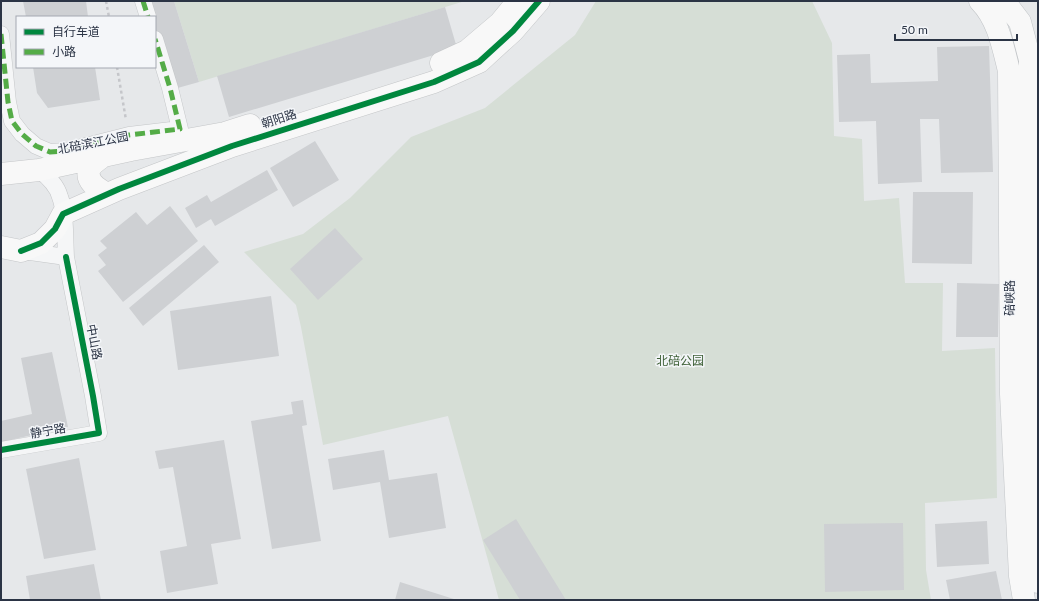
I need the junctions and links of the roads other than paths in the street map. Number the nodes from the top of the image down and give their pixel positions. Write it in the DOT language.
graph roads {
  1 [pos="143,1"];
  2 [pos="518,1"];
  3 [pos="539,1"];
  4 [pos="980,1"];
  5 [pos="1004,1"];
  6 [pos="148,16"];
  7 [pos="1,34"];
  8 [pos="156,42"];
  9 [pos="1034,119"];
  10 [pos="102,156"];
  11 [pos="2,169"];
  12 [pos="39,170"];
  13 [pos="107,194"];
  14 [pos="63,214"];
  15 [pos="11,249"];
  16 [pos="66,257"];
  17 [pos="1035,345"];
  18 [pos="99,432"];
  19 [pos="1,450"];
  20 [pos="1038,582"];
  21 [pos="1024,600"];
  1 -- 6 [label="street"];
  2 -- 10 [label="street"];
  3 -- 13 [label="street, 朝阳路"];
  4 -- 21 [label="street, 碚峡路"];
  5 -- 9 [label="street, 碚峡路"];
  7 -- 8 [label="street, 北碚滨江公园"];
  9 -- 17 [label="street, 碚峡路"];
  10 -- 12 [label="street"];
  10 -- 13 [label="street"];
  11 -- 12 [label="street"];
  12 -- 14 [label="street, 中山路"];
  13 -- 14 [label="street, 朝阳路"];
  14 -- 15 [label="street"];
  14 -- 16 [label="street, 中山路"];
  15 -- 16 [label="street"];
  16 -- 18 [label="street, 中山路"];
  17 -- 20 [label="street, 碚峡路"];
  18 -- 19 [label="street, 静宁路"];
}
